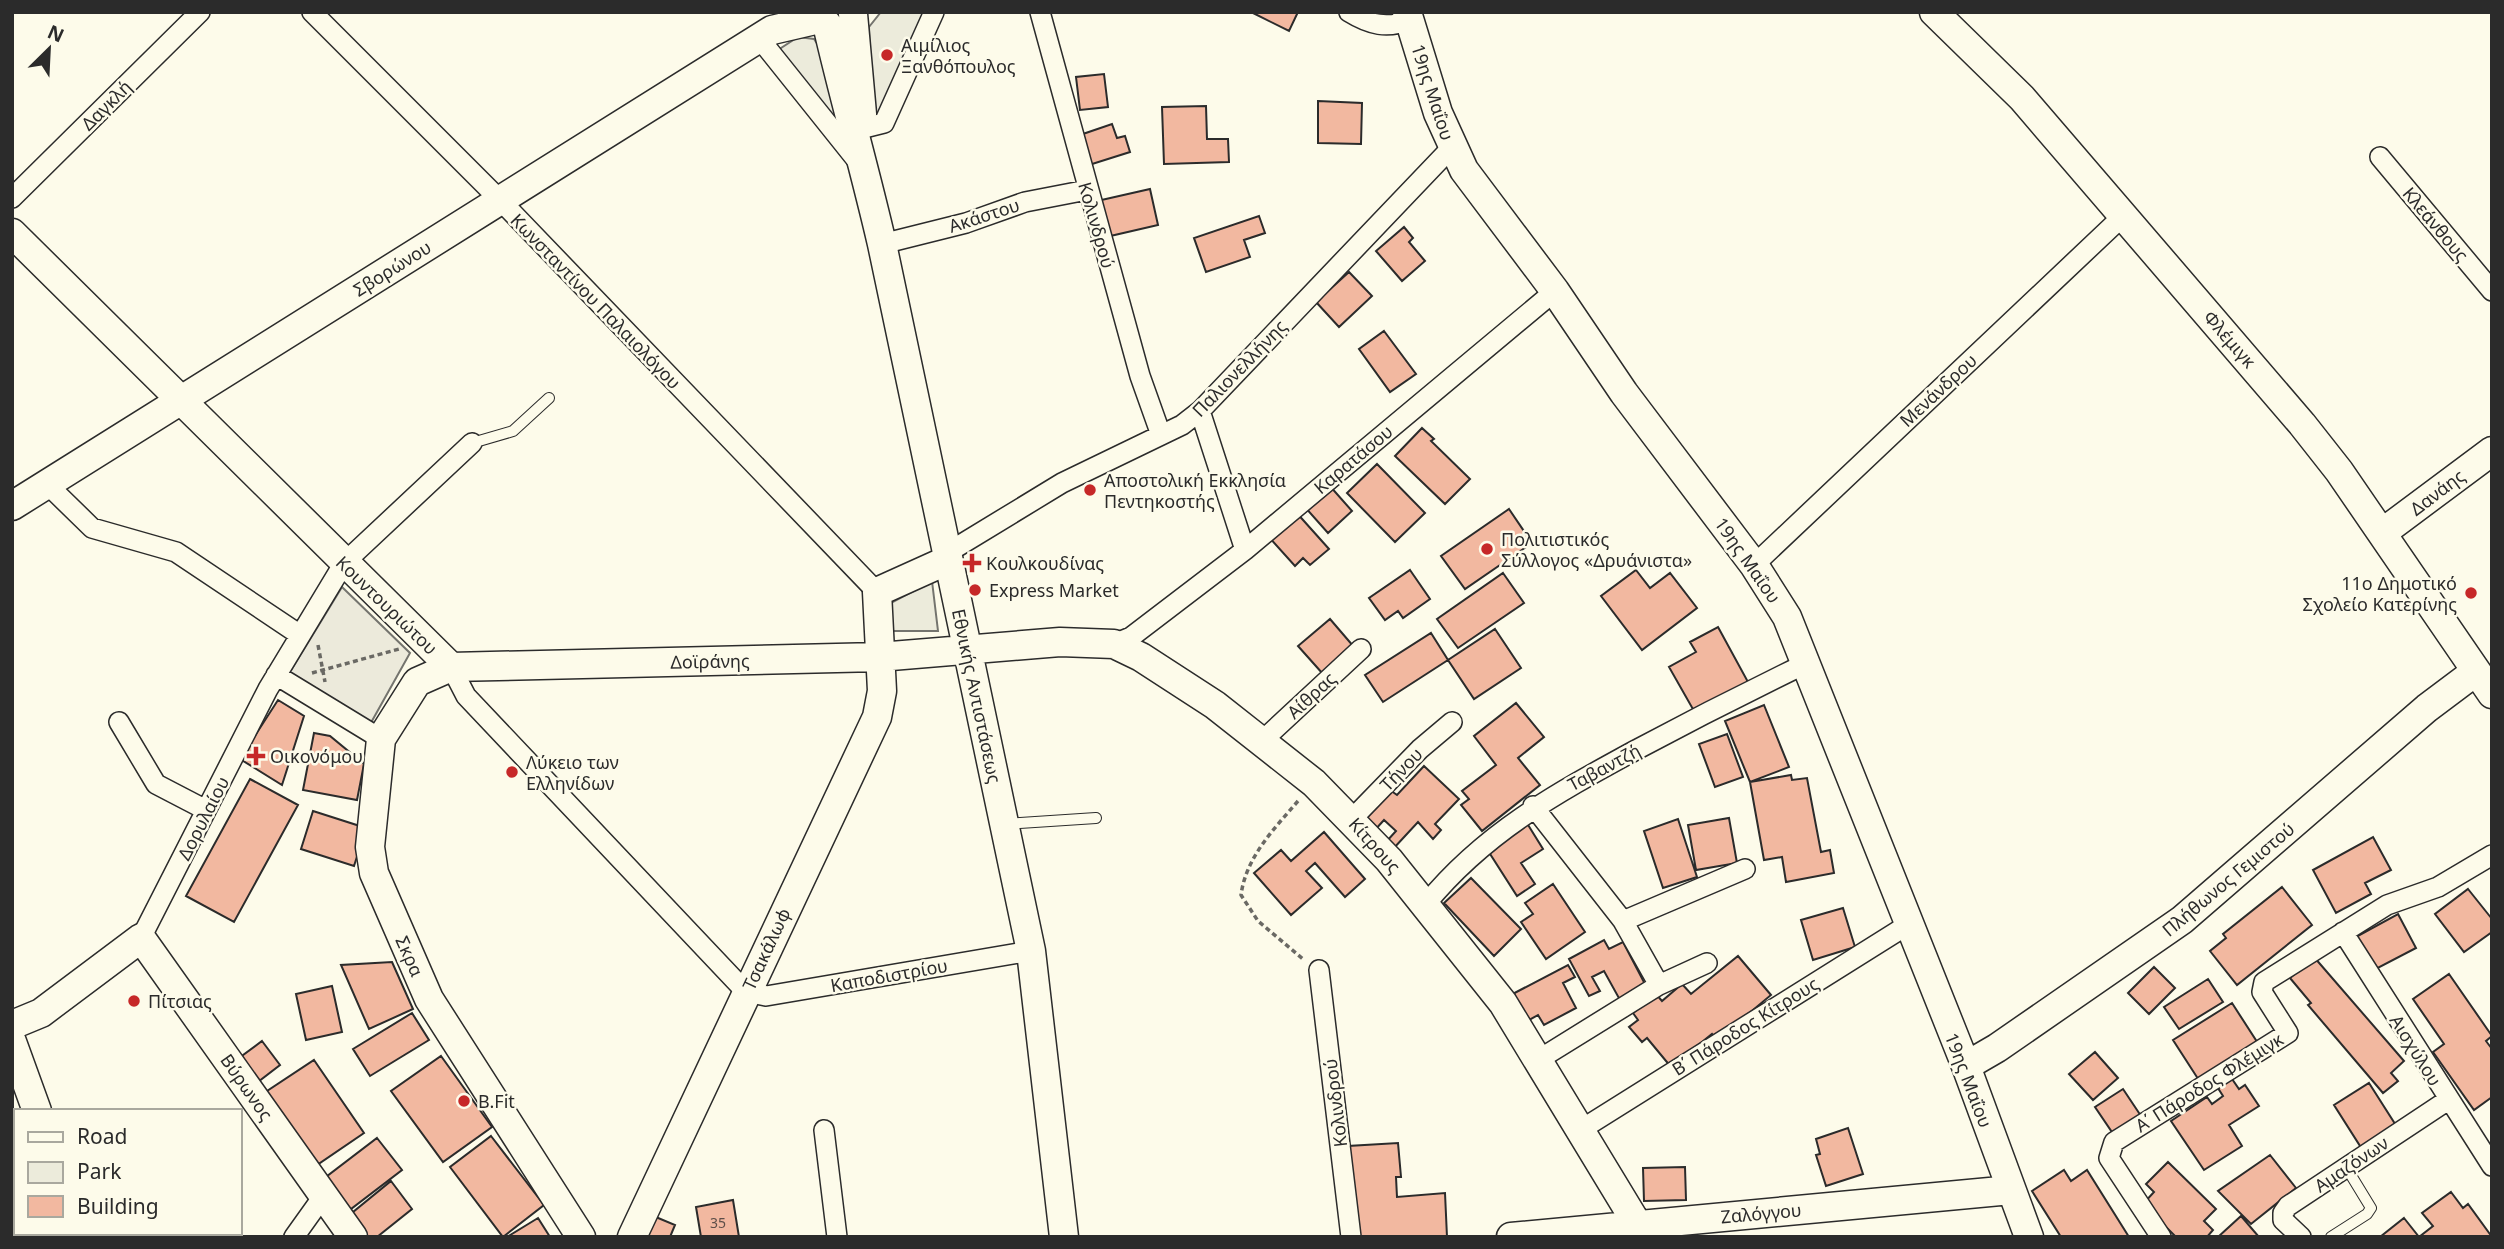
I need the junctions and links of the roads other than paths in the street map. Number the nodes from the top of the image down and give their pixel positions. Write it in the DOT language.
graph roads {
  1 [pos="200,12"];
  2 [pos="312,12"];
  3 [pos="934,12"];
  4 [pos="1040,12"];
  5 [pos="1349,12"];
  6 [pos="1934,12"];
  7 [pos="854,13"];
  8 [pos="1408,16"];
  9 [pos="815,19"];
  10 [pos="772,27"];
  11 [pos="864,128"];
  12 [pos="1452,147"];
  13 [pos="2380,158"];
  14 [pos="865,166"];
  15 [pos="1087,190"];
  16 [pos="12,198"];
  17 [pos="500,201"];
  18 [pos="2124,215"];
  19 [pos="12,233"];
  20 [pos="882,244"];
  21 [pos="1555,291"];
  22 [pos="2492,291"];
  23 [pos="550,398"];
  24 [pos="181,400"];
  25 [pos="1200,411"];
  26 [pos="1161,435"];
  27 [pos="472,443"];
  28 [pos="2492,451"];
  29 [pos="47,484"];
  30 [pos="12,506"];
  31 [pos="2382,533"];
  32 [pos="1245,550"];
  33 [pos="948,557"];
  34 [pos="344,563"];
  35 [pos="1754,565"];
  36 [pos="877,592"];
  37 [pos="307,634"];
  38 [pos="1114,644"];
  39 [pos="1361,649"];
  40 [pos="968,652"];
  41 [pos="879,657"];
  42 [pos="1805,664"];
  43 [pos="451,667"];
  44 [pos="282,678"];
  45 [pos="2484,683"];
  46 [pos="119,722"];
  47 [pos="1452,722"];
  48 [pos="381,739"];
  49 [pos="1262,741"];
  50 [pos="1533,806"];
  51 [pos="206,810"];
  52 [pos="1096,818"];
  53 [pos="1352,819"];
  54 [pos="1005,824"];
  55 [pos="2492,855"];
  56 [pos="1745,869"];
  57 [pos="1426,904"];
  58 [pos="1623,921"];
  59 [pos="1909,924"];
  60 [pos="2343,932"];
  61 [pos="141,938"];
  62 [pos="1031,951"];
  63 [pos="1707,962"];
  64 [pos="1319,970"];
  65 [pos="1658,985"];
  66 [pos="746,992"];
  67 [pos="12,1025"];
  68 [pos="12,1042"];
  69 [pos="1538,1060"];
  70 [pos="1966,1066"];
  71 [pos="2448,1100"];
  72 [pos="36,1109"];
  73 [pos="1582,1129"];
  74 [pos="824,1130"];
  75 [pos="2345,1166"];
  76 [pos="2492,1166"];
  77 [pos="2011,1190"];
  78 [pos="324,1195"];
  79 [pos="1641,1231"];
  80 [pos="294,1237"];
  81 [pos="353,1237"];
  82 [pos="581,1237"];
  83 [pos="632,1237"];
  84 [pos="837,1237"];
  85 [pos="1064,1237"];
  86 [pos="1351,1237"];
  87 [pos="1511,1237"];
  88 [pos="2029,1237"];
  89 [pos="2161,1237"];
  90 [pos="2301,1237"];
  91 [pos="2331,1237"];
  1 -- 16 [label="street, Δαγκλή"];
  2 -- 17 [label="street, Κωνσταντίνου Παλαιολόγου"];
  3 -- 11 [label="street"];
  4 -- 15 [label="street, Κολινδρού"];
  5 -- 8 [label="street"];
  6 -- 18 [label="street, Φλέμιγκ"];
  7 -- 9 [label="street, Σβορώνου"];
  7 -- 11 [label="street"];
  8 -- 12 [label="street, 19ης Μαΐου"];
  9 -- 10 [label="street, Σβορώνου"];
  9 -- 14 [label="street"];
  10 -- 14 [label="street"];
  10 -- 17 [label="street, Σβορώνου"];
  11 -- 14 [label="street"];
  12 -- 21 [label="street, 19ης Μαΐου"];
  12 -- 25 [label="street, Παλιονελλήνης"];
  13 -- 22 [label="street, Κλεάνθους"];
  14 -- 20 [label="street, Εθνικής Αντιστάσεως"];
  15 -- 20 [label="street, Ακάστου"];
  15 -- 26 [label="street, Κολινδρού"];
  17 -- 24 [label="street, Σβορώνου"];
  17 -- 36 [label="street, Κωνσταντίνου Παλαιολόγου"];
  18 -- 31 [label="street, Φλέμιγκ"];
  18 -- 35 [label="street, Μενάνδρου"];
  19 -- 24 [label="street, Κουντουριώτου"];
  20 -- 33 [label="street, Εθνικής Αντιστάσεως"];
  21 -- 32 [label="street, Καρατάσου"];
  21 -- 35 [label="street, 19ης Μαΐου"];
  23 -- 27 [label="lane"];
  24 -- 29 [label="street, Σβορώνου"];
  24 -- 34 [label="street, Κουντουριώτου"];
  25 -- 26 [label="street, Παλιονελλήνης"];
  25 -- 32 [label="street"];
  26 -- 33 [label="street, Παλιονελλήνης"];
  27 -- 34 [label="street, Δορυλαίου"];
  28 -- 31 [label="street, Δανάης"];
  29 -- 30 [label="street, Σβορώνου"];
  29 -- 37 [label="street"];
  31 -- 45 [label="street, Φλέμιγκ"];
  32 -- 38 [label="street, Καρατάσου"];
  33 -- 36 [label="street"];
  33 -- 40 [label="street, Εθνικής Αντιστάσεως"];
  34 -- 37 [label="street, Δορυλαίου"];
  34 -- 43 [label="street, Κουντουριώτου"];
  35 -- 42 [label="street, 19ης Μαΐου"];
  36 -- 41 [label="street, Τσακάλωφ"];
  37 -- 44 [label="street, Δορυλαίου"];
  38 -- 40 [label="street, Κίτρους"];
  38 -- 49 [label="street, Κίτρους"];
  39 -- 49 [label="street, Αίθρας"];
  40 -- 41 [label="street, Δοϊράνης"];
  40 -- 54 [label="street, Εθνικής Αντιστάσεως"];
  41 -- 43 [label="street, Δοϊράνης"];
  41 -- 66 [label="street, Τσακάλωφ"];
  42 -- 50 [label="street, Ταβαντζή"];
  42 -- 59 [label="street, 19ης Μαΐου"];
  43 -- 48 [label="street, Σκρα"];
  43 -- 66 [label="street, Κουντουριώτου"];
  44 -- 48 [label="street"];
  44 -- 51 [label="street, Δορυλαίου"];
  45 -- 70 [label="street, Πλήθωνος Γεμιστού"];
  46 -- 51 [label="street"];
  47 -- 53 [label="street, Τήνου"];
  48 -- 82 [label="street, Σκρα"];
  49 -- 53 [label="street, Κίτρους"];
  50 -- 57 [label="street, Ταβαντζή"];
  50 -- 58 [label="street"];
  51 -- 61 [label="street, Δορυλαίου"];
  52 -- 54 [label="lane"];
  53 -- 57 [label="street, Κίτρους"];
  54 -- 62 [label="street, Εθνικής Αντιστάσεως"];
  55 -- 60 [label="street, Α΄ Πάροδος Φλέμιγκ"];
  56 -- 58 [label="street"];
  57 -- 69 [label="street, Κίτρους"];
  58 -- 65 [label="street"];
  59 -- 70 [label="street, 19ης Μαΐου"];
  59 -- 73 [label="street, Β΄ Πάροδος Κίτρους"];
  60 -- 71 [label="street, Αισχύλου"];
  60 -- 89 [label="street, Α΄ Πάροδος Φλέμιγκ"];
  61 -- 67 [label="street, Δορυλαίου"];
  61 -- 78 [label="street, Βύρωνος"];
  62 -- 66 [label="street, Καποδιστρίου"];
  62 -- 85 [label="street, Εθνικής Αντιστάσεως"];
  63 -- 65 [label="street"];
  64 -- 86 [label="street, Κολινδρού"];
  65 -- 69 [label="street"];
  66 -- 83 [label="street, Τσακάλωφ"];
  68 -- 72 [label="street"];
  69 -- 73 [label="street, Κίτρους"];
  70 -- 77 [label="street, 19ης Μαΐου"];
  71 -- 75 [label="street, Αμαζόνων"];
  71 -- 76 [label="street, Αισχύλου"];
  73 -- 79 [label="street, Κίτρους"];
  74 -- 84 [label="street"];
  75 -- 90 [label="street, Αμαζόνων"];
  75 -- 91 [label="lane"];
  77 -- 79 [label="street, Ζαλόγγου"];
  77 -- 88 [label="street, 19ης Μαΐου"];
  78 -- 80 [label="street"];
  78 -- 81 [label="street, Βύρωνος"];
  79 -- 87 [label="street, Ζαλόγγου"];
}
